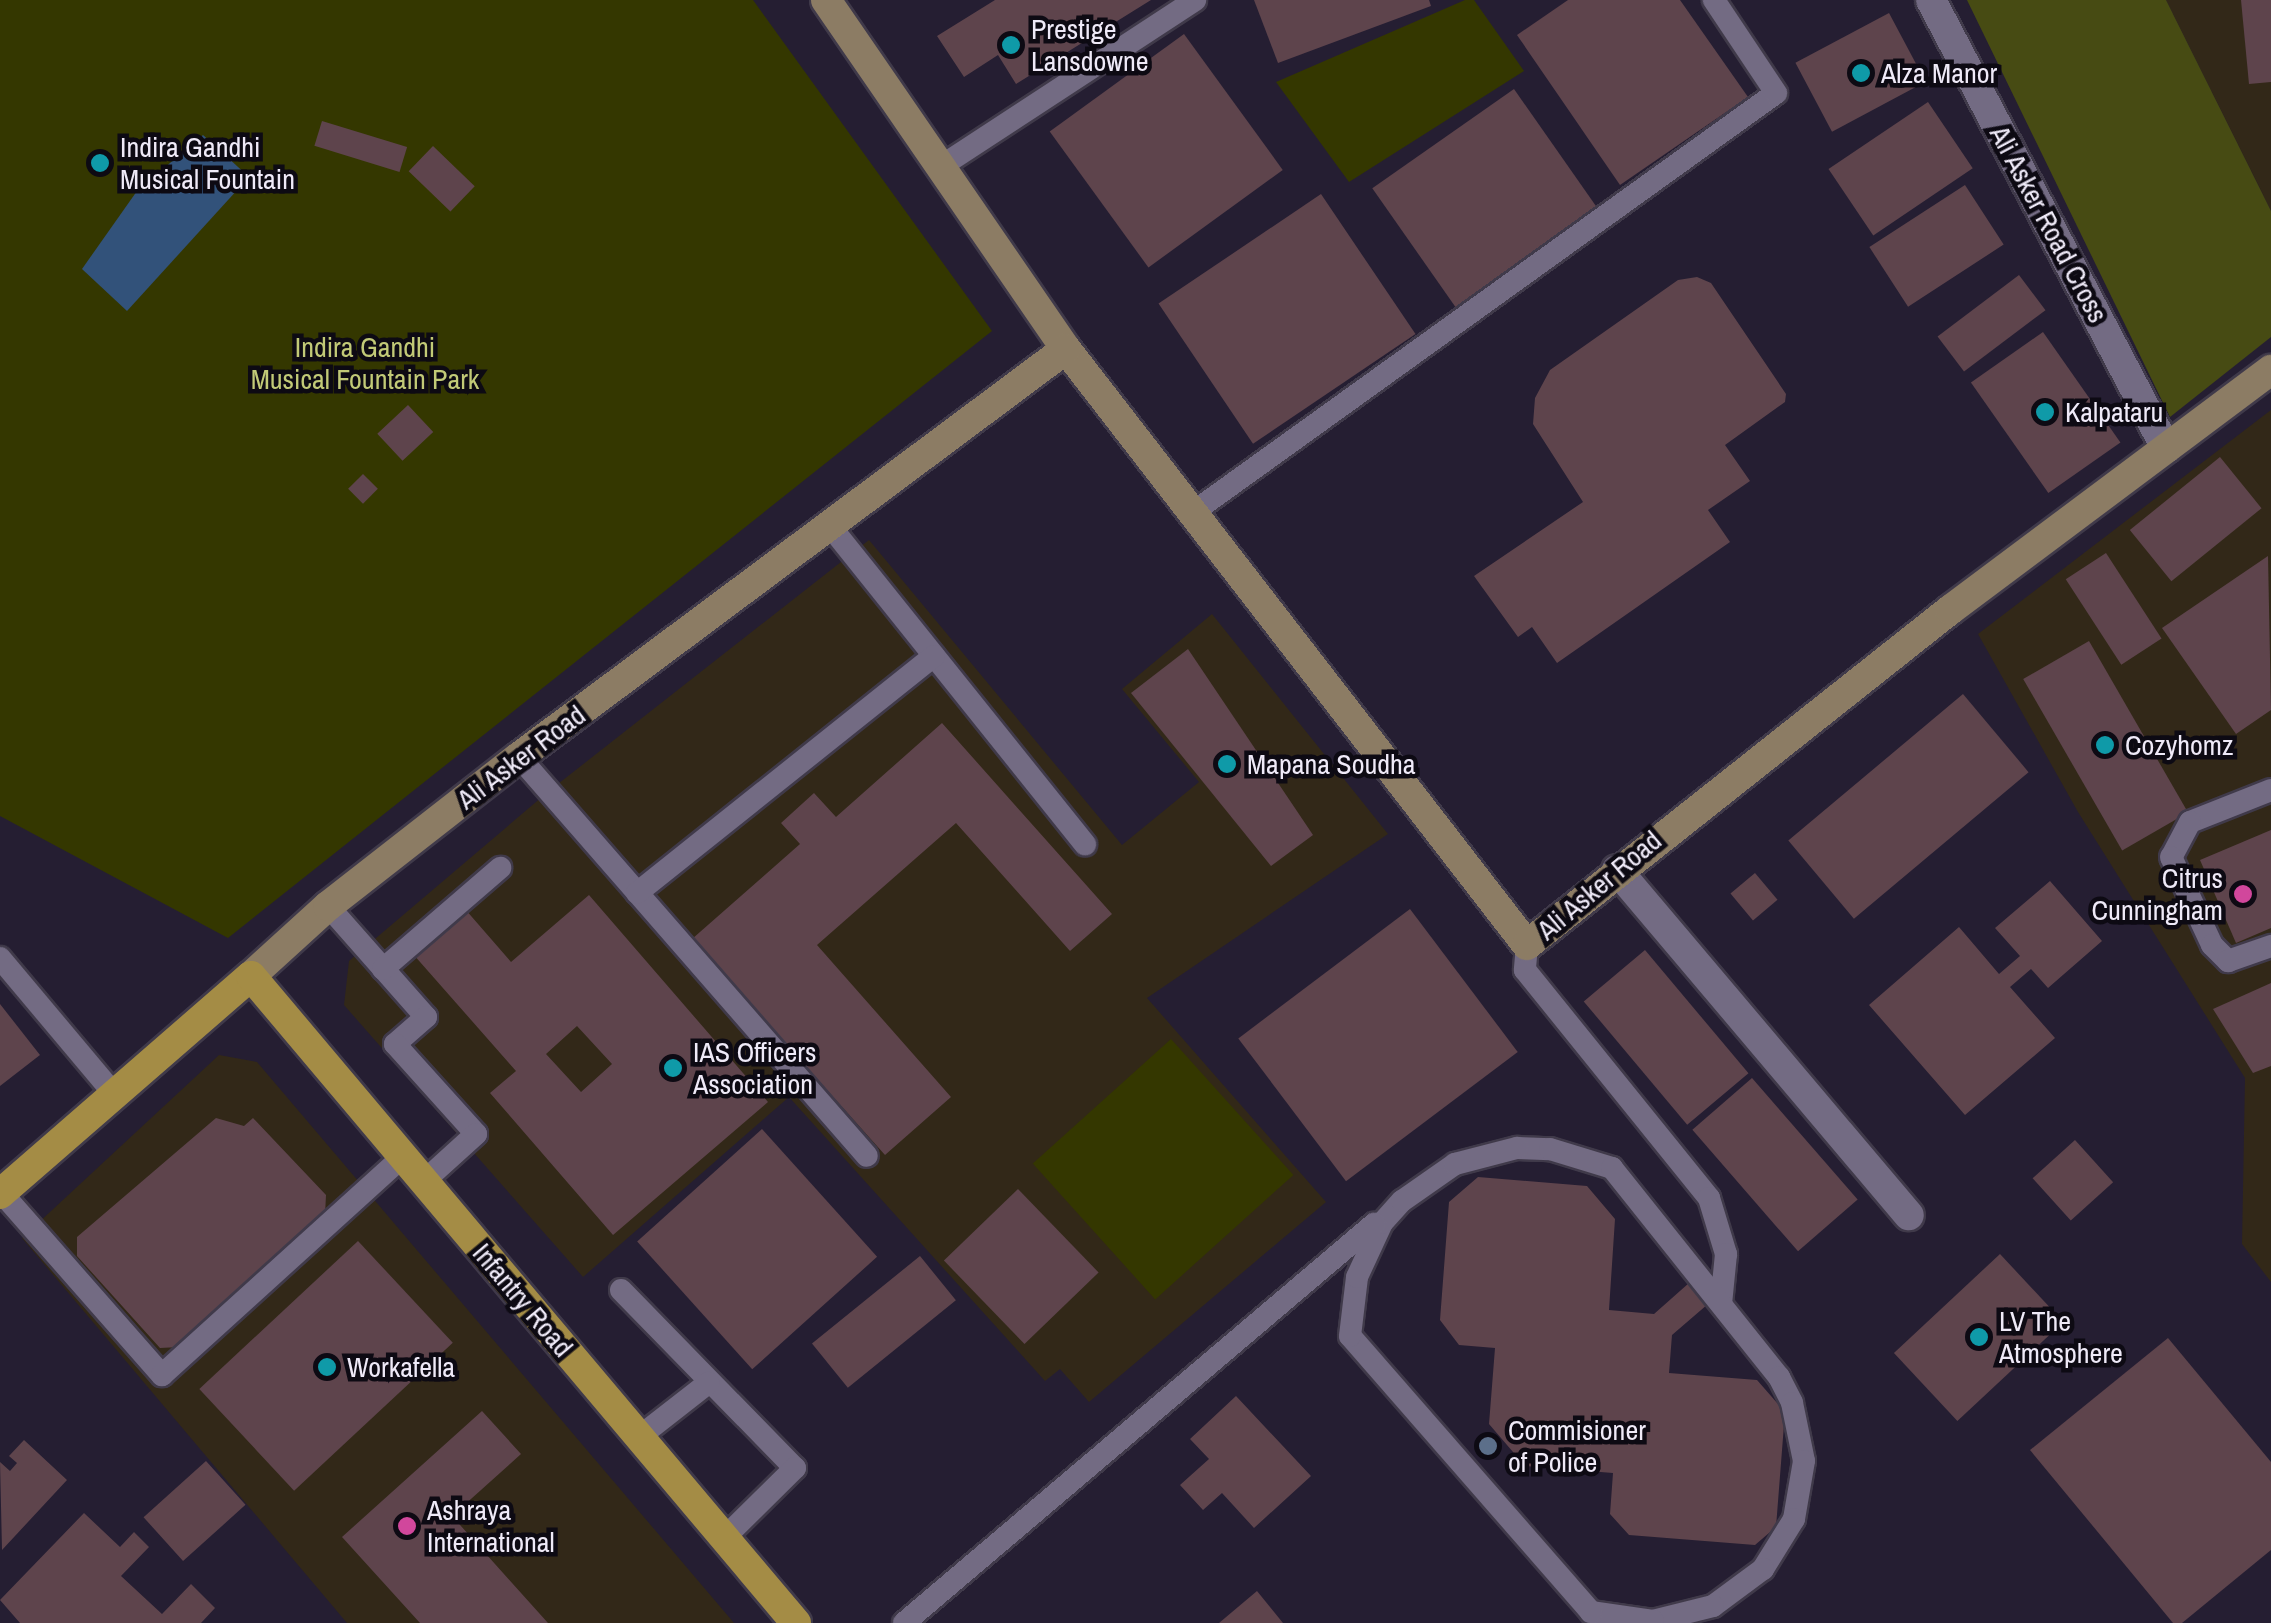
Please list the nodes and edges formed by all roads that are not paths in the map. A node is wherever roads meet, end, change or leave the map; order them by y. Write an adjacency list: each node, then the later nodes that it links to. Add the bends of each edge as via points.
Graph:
1 (826, 0): 5 (street, Ali Asker Road)
2 (1195, 0): 5 (lane)
3 (1714, 0): 9 (lane, via 1776,93)
4 (1931, 0): 8 (street, Ali Asker Road Cross)
5 (940, 167): 6 (street, Ali Asker Road)
6 (1066, 350): 9 (street, Ali Asker Road); 10 (street, Ali Asker Road)
7 (2271, 370): 8 (street, Ali Asker Road)
8 (2166, 448): 16 (street, Ali Asker Road)
9 (1192, 512): 19 (street, Ali Asker Road)
10 (830, 526): 11 (lane); 12 (street, Ali Asker Road)
11 (934, 656): 14 (lane); 17 (lane)
12 (520, 757): 17 (lane); 18 (street, Ali Asker Road)
13 (2271, 790): 20 (lane, via 2190,822 2171,857 2212,945 2228,960)
14 (1085, 844)
15 (500, 868): 22 (lane)
16 (1616, 870): 19 (street, Ali Asker Road); 30 (street)
17 (638, 893): 25 (lane)
18 (328, 906): 22 (lane); 23 (street, Ali Asker Road)
19 (1527, 945): 32 (lane, via 1526,970 1709,1198 1726,1254)
20 (2271, 946)
21 (0, 958): 24 (lane)
22 (383, 969): 27 (lane, via 426,1017 395,1044 476,1134)
23 (251, 976): 24 (main road, Ali Asker Road); 26 (main road, Infantry Road)
24 (114, 1094): 28 (main road, Ali Asker Road)
25 (868, 1156)
26 (402, 1157): 27 (main road, Infantry Road); 28 (lane, via 162,1375)
27 (423, 1182): 34 (main road, Infantry Road)
28 (1, 1193)
29 (1402, 1201): 32 (lane, via 1426,1180 1486,1153 1518,1148 1582,1156 1612,1168); 32 (lane, via 1367,1249 1350,1306 1350,1336 1591,1612 1653,1621 1714,1606 1763,1569 1794,1519 1804,1461 1792,1403); 37 (lane)
30 (1909, 1215)
31 (621, 1290): 33 (lane)
32 (1721, 1304)
33 (708, 1383): 34 (lane); 35 (lane, via 795,1468)
34 (639, 1436): 35 (main road, Infantry Road)
35 (724, 1538): 36 (main road, Infantry Road)
36 (796, 1623)
37 (904, 1623)

